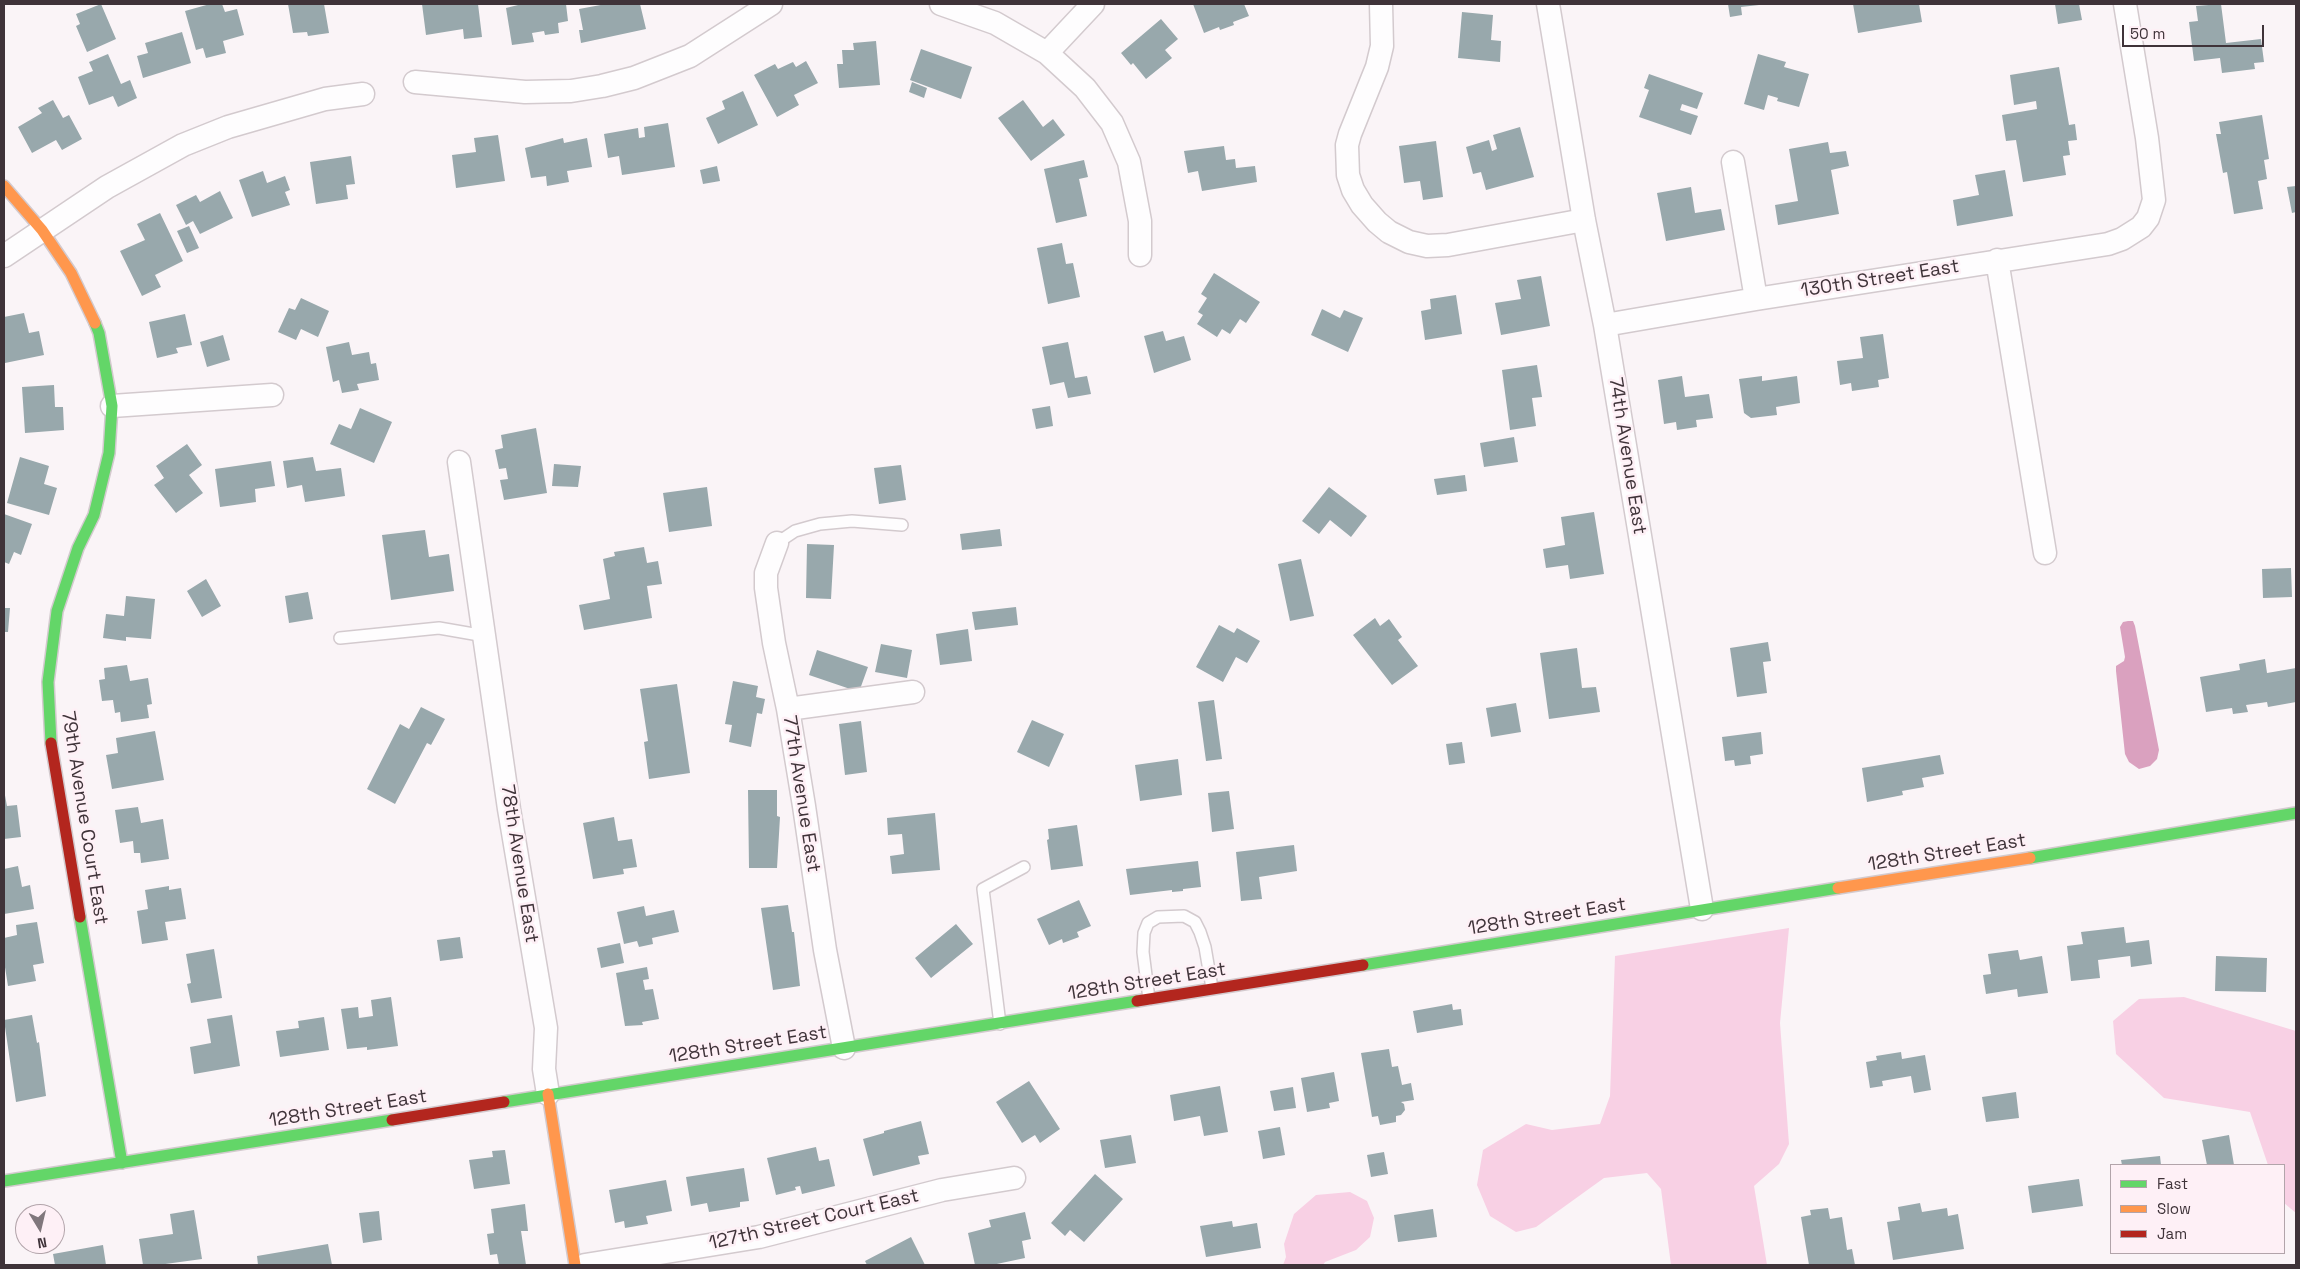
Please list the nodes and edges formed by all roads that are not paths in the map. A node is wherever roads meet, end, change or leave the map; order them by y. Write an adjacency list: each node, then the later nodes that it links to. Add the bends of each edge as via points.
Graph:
1 (771, 4): 8 (street, via 690,56 634,78 602,86 571,91 526,92)
2 (941, 4): 7 (street, via 995,23)
3 (1093, 4): 7 (street)
4 (1381, 4): 12 (street, via 1382,46 1377,67 1347,145 1348,175 1368,213 1389,232 1427,246)
5 (1548, 4): 12 (street, 74th Avenue East)
6 (2125, 4): 16 (street, 130th Street East, via 2154,189 2148,218 2141,227 2108,244)
7 (1046, 53): 14 (street, via 1085,88 1112,123 1129,162 1140,222)
8 (415, 82)
9 (363, 94): 13 (street, via 325,100 228,127 183,145 107,187)
10 (1732, 162): 17 (street)
11 (4, 186): 13 (street, 79th Avenue Court East)
12 (1584, 220): 18 (street, 74th Avenue East)
13 (42, 230): 15 (street); 20 (street, 79th Avenue Court East, via 71,273 99,333)
14 (1140, 255)
15 (4, 256)
16 (1997, 260): 17 (street, 130th Street East); 24 (street)
17 (1756, 299): 18 (street, 130th Street East)
18 (1605, 325): 31 (street, 74th Avenue East)
19 (272, 395): 20 (street)
20 (112, 406): 37 (street, 79th Avenue Court East, via 109,453 101,492 57,611 48,682 49,731)
21 (459, 462): 25 (street, 78th Avenue East)
22 (902, 525): 23 (lane, via 820,524 795,531)
23 (777, 543): 28 (street, 77th Avenue East, via 766,573 766,588)
24 (2045, 553)
25 (485, 636): 26 (lane, via 439,628); 36 (street, 78th Avenue East, via 509,809 546,1028 544,1069)
26 (340, 638)
27 (913, 692): 28 (street)
28 (788, 709): 35 (street, 77th Avenue East, via 825,950)
29 (2296, 813): 31 (street, 128th Street East)
30 (1024, 867): 34 (lane, via 983,889)
31 (1702, 909): 32 (street, 128th Street East)
32 (1212, 988): 33 (street, 128th Street East); 33 (lane, via 1205,947 1194,922 1184,916 1158,917 1148,922 1144,933)
33 (1149, 999): 34 (street, 128th Street East)
34 (1000, 1024): 35 (street, 128th Street East)
35 (844, 1048): 36 (street, 128th Street East)
36 (548, 1094): 37 (street, 128th Street East); 40 (street, 78th Avenue East)
37 (122, 1162): 39 (street, 128th Street East)
38 (1014, 1178): 41 (street, 127th Street Court East, via 942,1190 759,1237)
39 (4, 1181)
40 (575, 1265)
41 (585, 1265)

